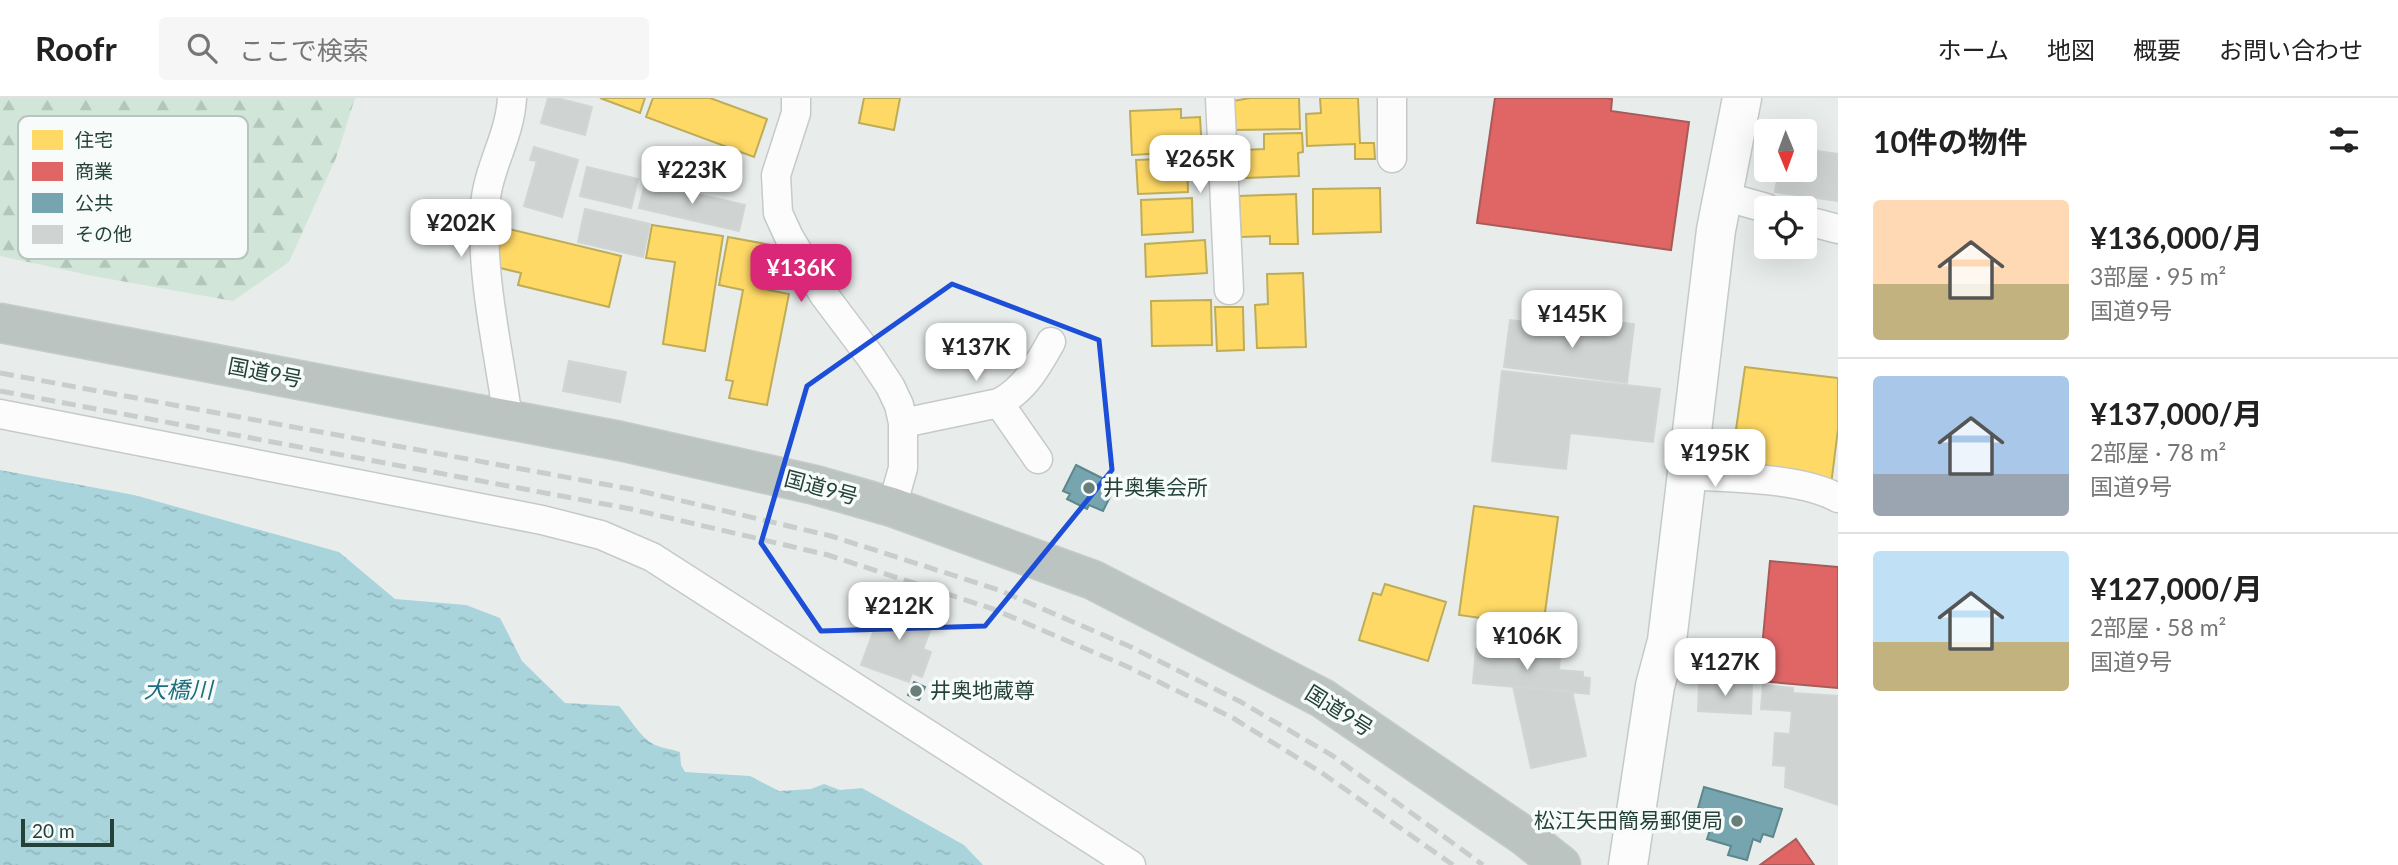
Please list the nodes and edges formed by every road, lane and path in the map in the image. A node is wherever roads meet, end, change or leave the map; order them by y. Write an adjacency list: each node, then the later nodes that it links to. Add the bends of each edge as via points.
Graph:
1 (512, 98): 16 (street, via 508,130 485,205 485,257)
2 (796, 98): 17 (street, via 796,113 776,175 778,213 824,295 890,386)
3 (1220, 98): 11 (street)
4 (1392, 98): 6 (street)
5 (1742, 98): 7 (street)
6 (1392, 158)
7 (1723, 196): 8 (street); 19 (street)
8 (1754, 205)
9 (1817, 223): 10 (street)
10 (1838, 229)
11 (1229, 290)
12 (0, 323): 16 (highway, 国道9号)
13 (1051, 342): 14 (street, via 1013,396)
14 (999, 403): 17 (street); 18 (street)
15 (0, 414): 22 (street, via 601,535 652,557)
16 (508, 419): 21 (highway, 国道9号, via 803,482)
17 (903, 423): 21 (street, via 904,468)
18 (1038, 459)
19 (1687, 475): 20 (street, via 1788,484); 24 (street, via 1667,641)
20 (1838, 498)
21 (891, 507): 23 (highway, 国道9号, via 1093,580 1322,698)
22 (1131, 865)
23 (1561, 865)
24 (1628, 865)

